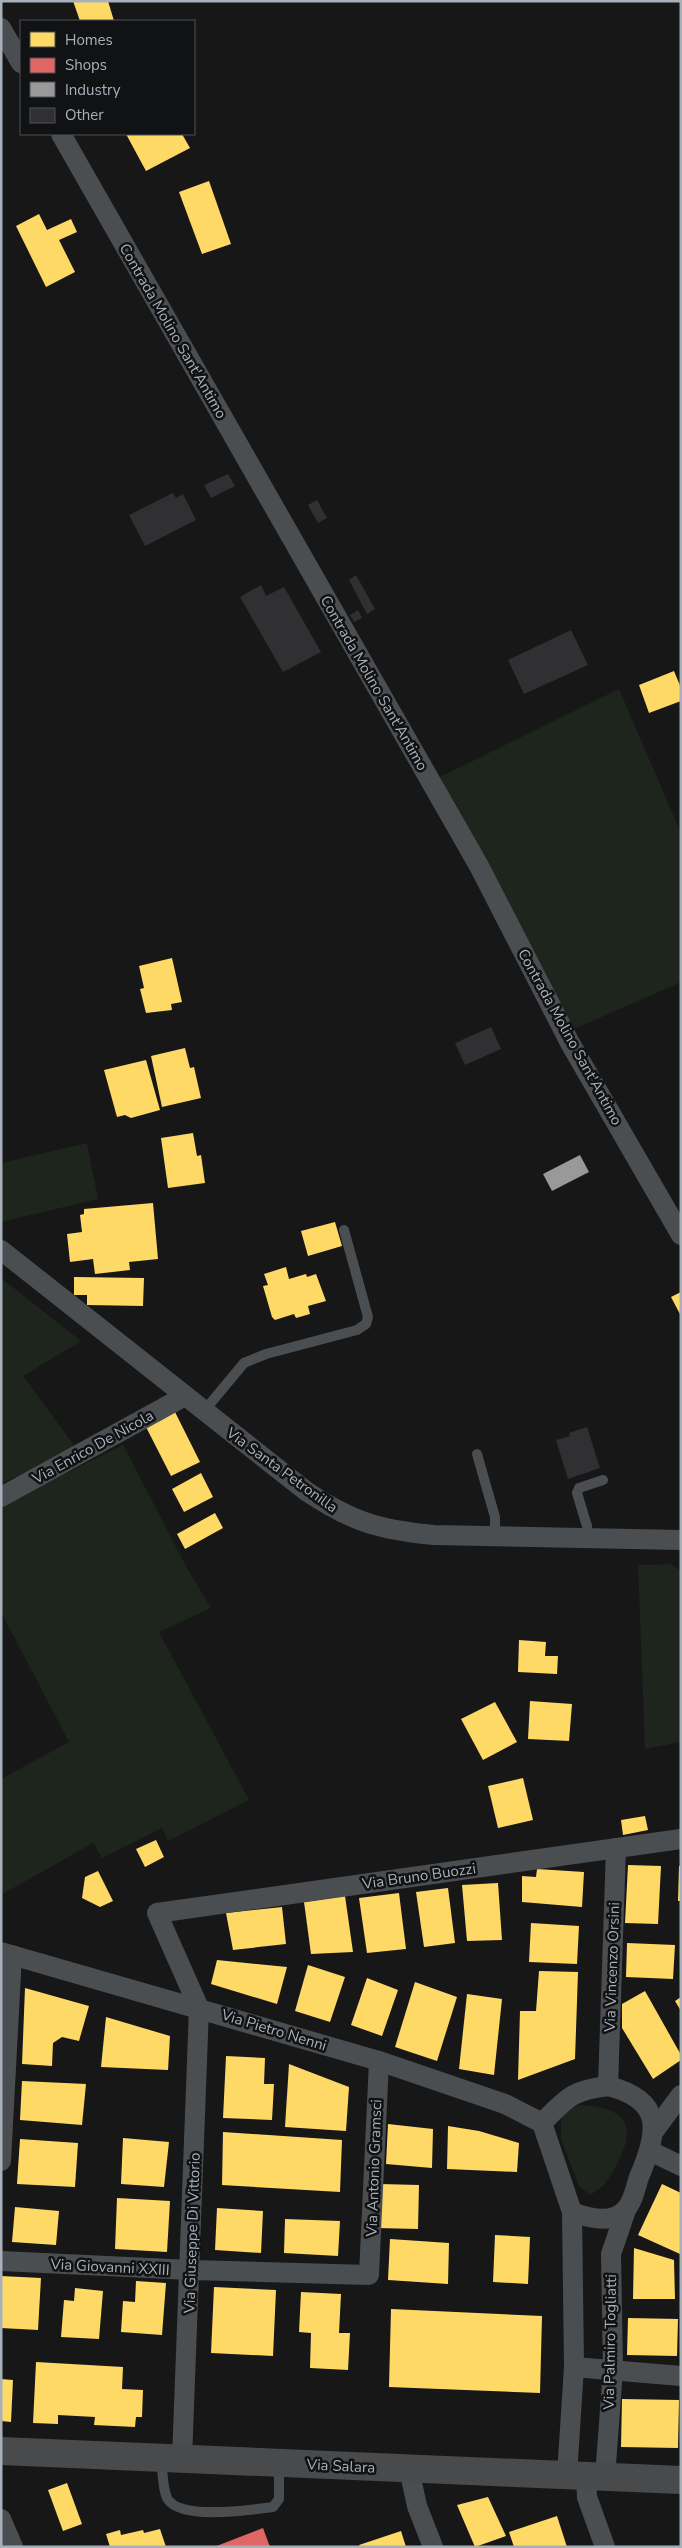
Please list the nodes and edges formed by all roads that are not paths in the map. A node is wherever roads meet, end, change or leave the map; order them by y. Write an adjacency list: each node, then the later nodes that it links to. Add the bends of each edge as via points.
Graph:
1 (1, 28): 2 (street)
2 (20, 61)
3 (62, 135): 5 (street, Contrada Molino Sant'Antimo, via 480,866 570,1043)
4 (344, 1230): 8 (lane, via 368,1317 366,1324 357,1330 244,1363)
5 (681, 1234)
6 (1, 1250): 7 (street, Via Santa Petronilla)
7 (185, 1396): 8 (street, Via Santa Petronilla); 11 (street, Via Enrico De Nicola)
8 (204, 1412): 12 (street, Via Santa Petronilla, via 306,1491 359,1522 395,1531)
9 (477, 1454): 12 (lane, via 495,1516)
10 (603, 1480): 13 (lane, via 579,1488 577,1493)
11 (1, 1497)
12 (495, 1537): 13 (street, Via Santa Petronilla)
13 (588, 1539): 14 (street, Via Santa Petronilla)
14 (681, 1540)
15 (681, 1839): 16 (street, Via Bruno Buozzi)
16 (616, 1848): 18 (street, Via Bruno Buozzi, via 157,1914); 20 (street, Via Vincenzo Orsini)
17 (7, 1954): 18 (street, Via Pietro Nenni); 25 (street)
18 (199, 2008): 19 (street, Via Pietro Nenni); 30 (street, Via Giuseppe Di Vittorio)
19 (379, 2062): 22 (street, Via Pietro Nenni, via 504,2104); 31 (street, Via Antonio Gramsci)
20 (608, 2086): 22 (street, via 587,2088 570,2096); 23 (street, via 625,2090 641,2099 650,2111)
21 (681, 2095): 23 (street)
22 (542, 2123): 28 (street)
23 (654, 2131): 24 (street)
24 (650, 2151): 26 (street); 27 (street)
25 (1, 2161)
26 (681, 2166)
27 (626, 2210): 28 (street, via 611,2218 592,2219); 33 (street, Via Palmiro Togliatti, via 611,2254)
28 (572, 2212): 32 (street)
29 (1, 2261): 30 (street, Via Giovanni XXIII)
30 (190, 2270): 31 (street, Via Giovanni XXIII); 36 (street, Via Giuseppe Di Vittorio)
31 (369, 2274)
32 (574, 2367): 33 (street); 39 (street)
33 (613, 2370): 34 (street); 39 (street, Via Palmiro Togliatti)
34 (681, 2376)
35 (1, 2451): 36 (main road, Via Salara)
36 (172, 2458): 37 (main road, Via Salara); 37 (lane, via 164,2489 168,2500 187,2511 272,2507 279,2499)
37 (279, 2463): 38 (main road, Via Salara)
38 (409, 2469): 39 (main road, Via Salara); 43 (street, via 417,2506)
39 (586, 2476): 40 (main road, Via Salara); 44 (street, via 587,2497)
40 (681, 2480)
41 (1, 2519): 42 (street)
42 (12, 2547)
43 (433, 2547)
44 (605, 2547)

